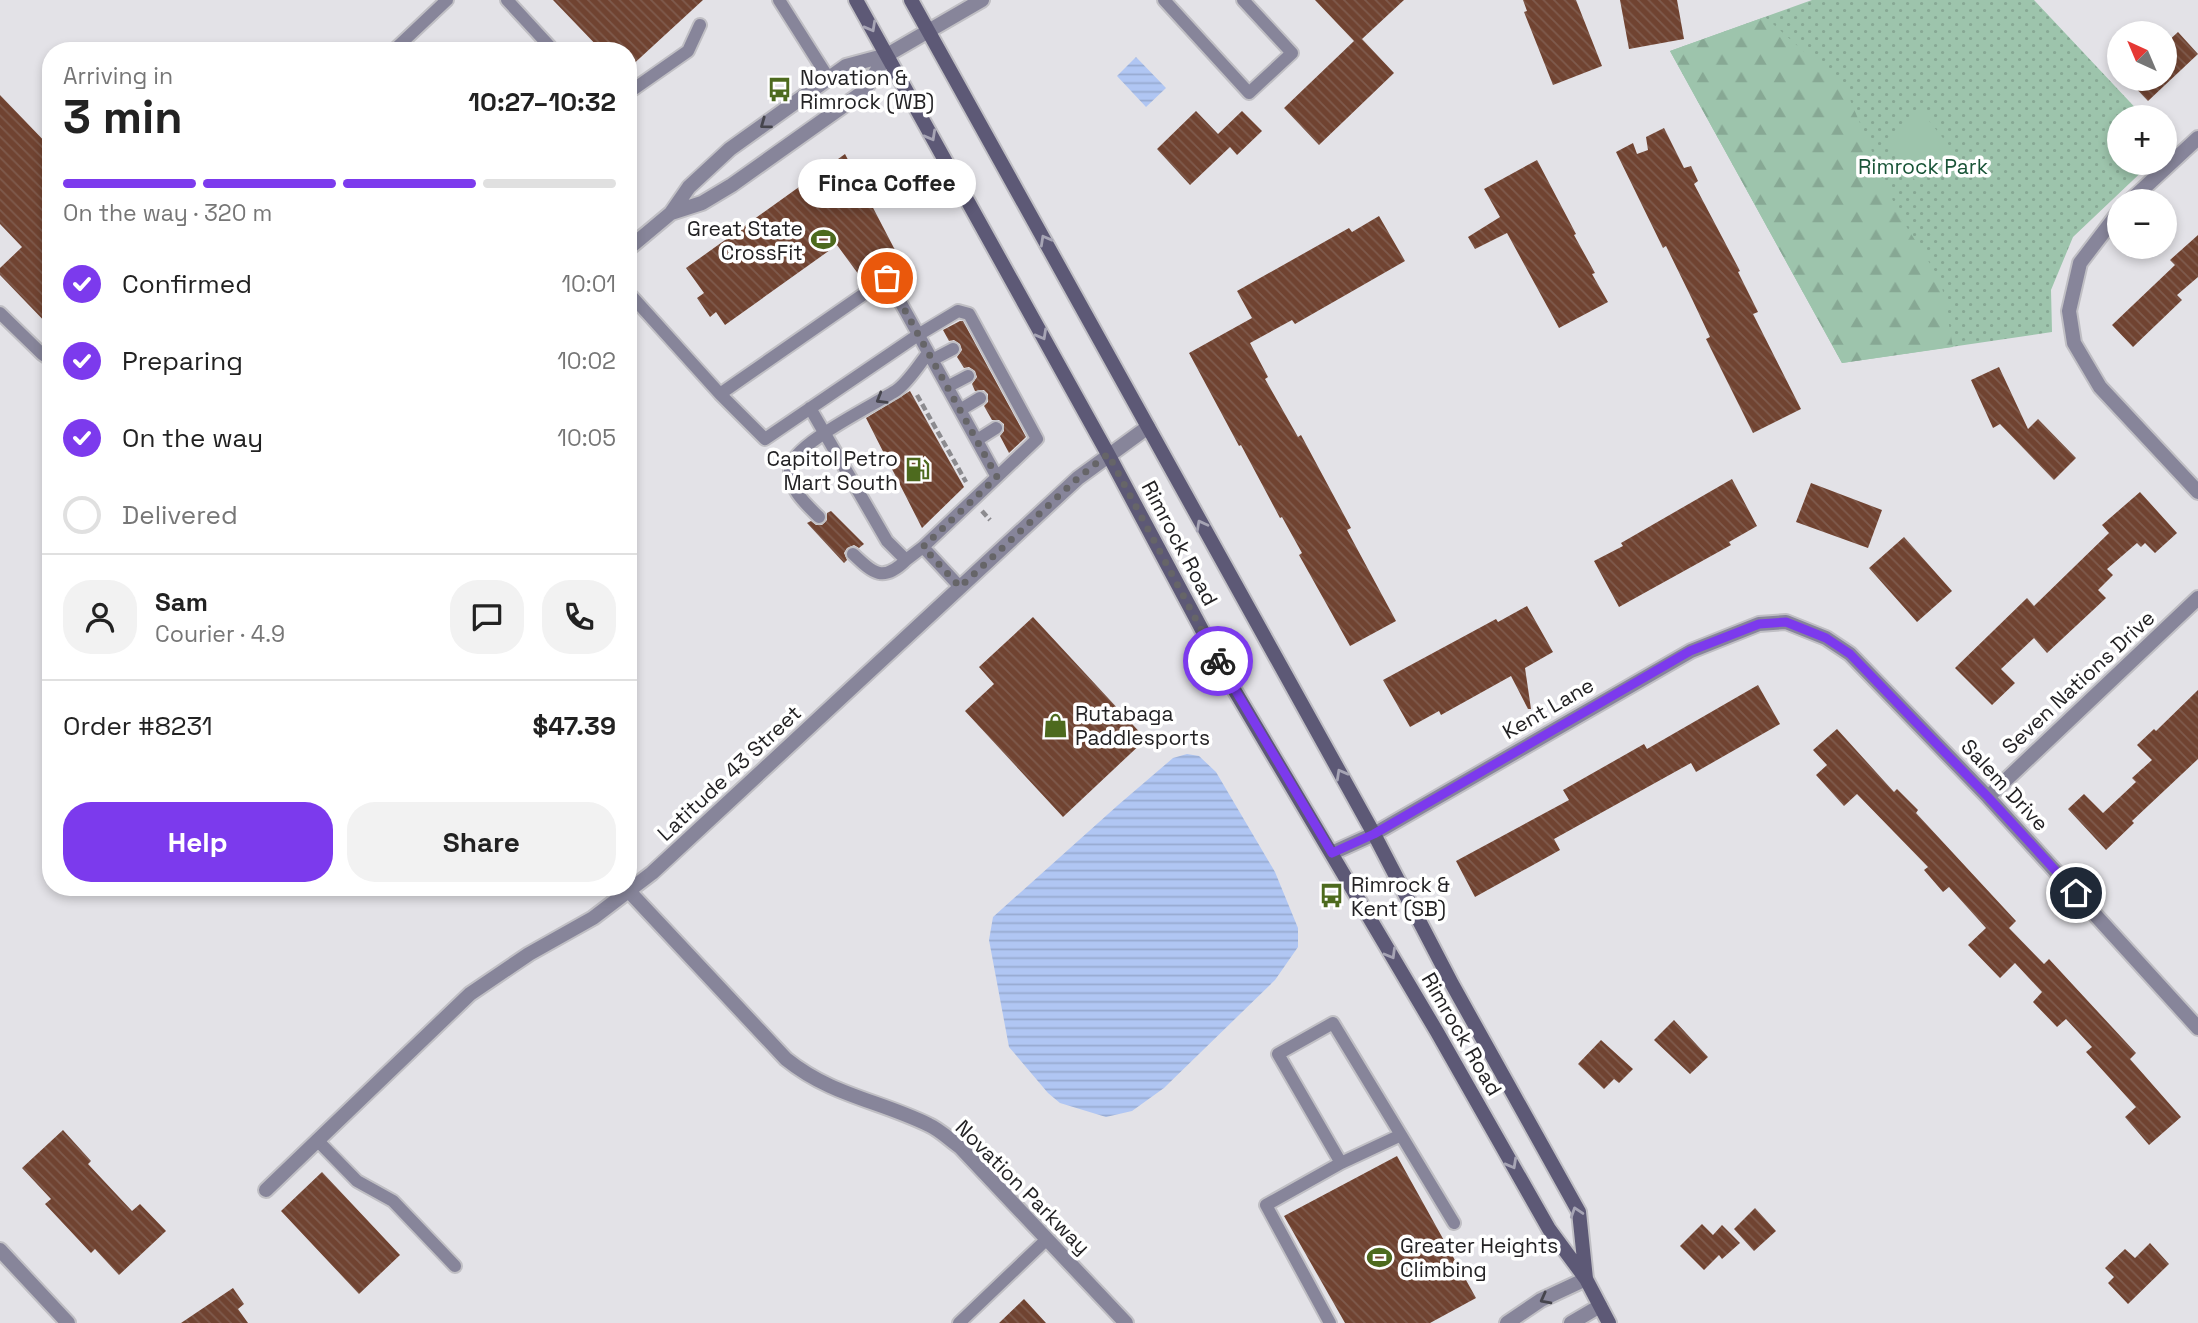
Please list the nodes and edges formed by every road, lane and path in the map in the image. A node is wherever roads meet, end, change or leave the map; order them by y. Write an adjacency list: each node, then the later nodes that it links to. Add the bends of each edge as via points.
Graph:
1 (447, 0): 11 (lane)
2 (507, 0): 12 (lane)
3 (779, 0): 14 (lane)
4 (856, 0): 13 (main road, Rimrock Road, one-way to 13)
5 (911, 0): 10 (main road, Rimrock Road)
6 (982, 0): 10 (street)
7 (1164, 0): 8 (lane, via 1249,93 1292,53)
8 (1243, 0)
9 (700, 25): 15 (lane, via 688,51)
10 (927, 31): 13 (street); 34 (main road, Rimrock Road, one-way to 10)
11 (403, 42)
12 (546, 42)
13 (887, 55): 14 (street, via 845,66); 18 (street, via 863,92 732,185 702,203); 38 (main road, Rimrock Road, one-way to 38)
14 (829, 79): 18 (street, one-way to 18, via 730,149 689,187)
15 (637, 87)
16 (2198, 138): 17 (street)
17 (2143, 189)
18 (671, 213): 20 (street)
19 (2107, 228): 40 (street, via 2080,263 2070,311 2074,343 2100,387)
20 (637, 241)
21 (637, 302): 30 (lane)
22 (0, 313): 25 (lane)
23 (918, 335): 26 (lane); 30 (lane, via 887,278); 32 (lane); 39 (lane, via 958,311 968,314 1037,439)
24 (953, 349): 26 (lane)
25 (42, 354)
26 (930, 356): 28 (lane); 36 (lane, one-way to 36, via 900,388)
27 (968, 376): 28 (lane)
28 (947, 387): 33 (lane)
29 (913, 388): 41 (path)
30 (720, 394): 32 (lane, via 765,439)
31 (979, 398): 33 (lane)
32 (810, 408): 36 (lane)
33 (960, 410): 37 (lane)
34 (1148, 427): 38 (street, Latitude 43 Street); 51 (main road, Rimrock Road, one-way to 34)
35 (996, 428): 37 (lane)
36 (824, 433): 42 (lane, via 790,466 796,494); 46 (lane, via 887,541)
37 (976, 440): 39 (lane)
38 (1108, 454): 47 (street, Latitude 43 Street); 52 (main road, Rimrock Road, via 1232,687)
39 (997, 477): 41 (lane)
40 (2198, 492)
41 (975, 498): 43 (path); 44 (lane)
42 (819, 517)
43 (990, 520)
44 (923, 547): 46 (lane); 47 (lane)
45 (853, 554): 46 (lane, via 874,572 884,574 897,570)
46 (906, 560)
47 (960, 587): 53 (street, Latitude 43 Street, via 670,857)
48 (2198, 598): 50 (street, Seven Nations Drive)
49 (1793, 624): 50 (street, Salem Drive, via 1850,654); 51 (street, Kent Lane, via 1759,624 1690,651)
50 (1988, 797): 56 (street, Salem Drive)
51 (1374, 834): 52 (street, Kent Lane); 65 (main road, Rimrock Road, one-way to 51, via 1579,1212)
52 (1332, 853): 65 (main road, Rimrock Road, one-way to 65, via 1549,1229)
53 (637, 882)
54 (620, 896): 58 (street, Latitude 43 Street, via 593,918 470,995)
55 (633, 896): 62 (street, Novation Parkway, via 786,1059 825,1086 931,1126 960,1147)
56 (2198, 1028)
57 (1401, 1135): 59 (lane); 59 (lane, via 1334,1023 1278,1054); 61 (lane)
58 (317, 1140): 60 (street, Latitude 43 Street); 64 (lane, via 357,1181 393,1201)
59 (1341, 1163): 70 (lane, via 1266,1205)
60 (266, 1190)
61 (1454, 1223)
62 (1047, 1240): 68 (lane); 69 (street, Novation Parkway)
63 (0, 1250): 67 (street)
64 (455, 1266)
65 (1586, 1279): 66 (main road, Rimrock Road); 71 (street, one-way to 71, via 1541,1300)
66 (1600, 1306): 72 (street); 73 (main road, Rimrock Road)
67 (68, 1323)
68 (959, 1323)
69 (1126, 1323)
70 (1330, 1323)
71 (1507, 1323)
72 (1571, 1323)
73 (1609, 1323)

